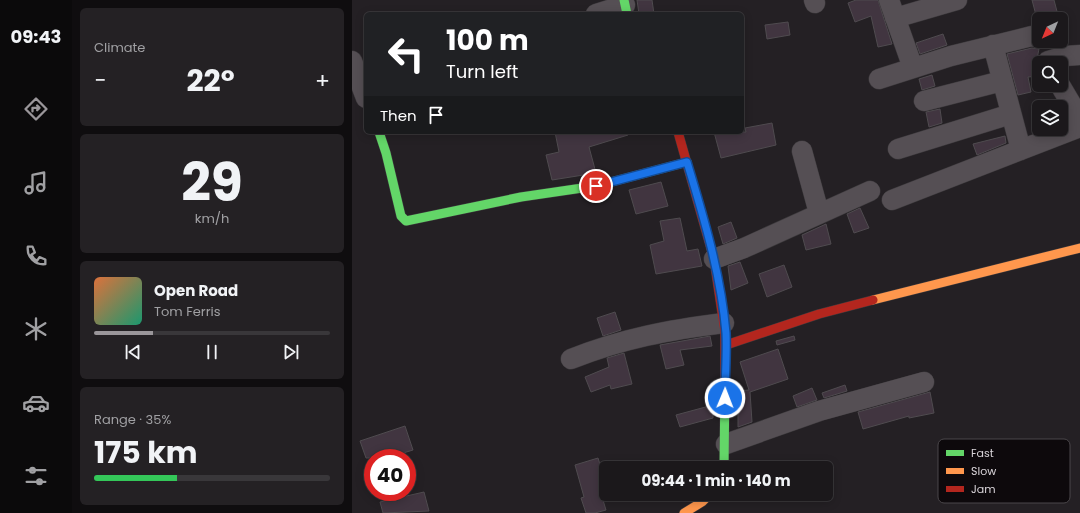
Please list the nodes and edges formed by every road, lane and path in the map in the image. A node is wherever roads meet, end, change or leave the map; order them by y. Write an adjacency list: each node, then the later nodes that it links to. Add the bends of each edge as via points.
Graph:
1 (957, 0): 3 (street)
2 (626, 6): 4 (street)
3 (892, 9): 10 (street)
4 (604, 12)
5 (1032, 36): 6 (street)
6 (993, 45): 10 (street); 12 (street)
7 (1080, 55): 8 (street)
8 (1065, 56)
9 (352, 61): 13 (street)
10 (913, 68): 11 (street)
11 (879, 79)
12 (1002, 81): 15 (street); 16 (street)
13 (364, 91)
14 (1064, 92): 17 (street)
15 (924, 101)
16 (1011, 114): 21 (street); 22 (street)
17 (1080, 123)
18 (1080, 127): 22 (street)
19 (380, 134): 24 (street, via 401,216 406,221 530,196 596,186)
20 (679, 134): 24 (street)
21 (898, 149)
22 (1021, 150): 26 (street)
23 (802, 151): 27 (street)
24 (687, 162): 29 (street)
25 (870, 191): 27 (street)
26 (892, 200)
27 (819, 213): 29 (street)
28 (1080, 248): 31 (street, via 818,314)
29 (714, 259): 30 (street)
30 (724, 322): 31 (street); 32 (street, via 651,334 602,347)
31 (726, 345): 34 (street)
32 (571, 359)
33 (924, 382): 34 (street, via 819,411)
34 (726, 444): 35 (street)
35 (725, 461)
36 (703, 501): 37 (street)
37 (684, 513)

